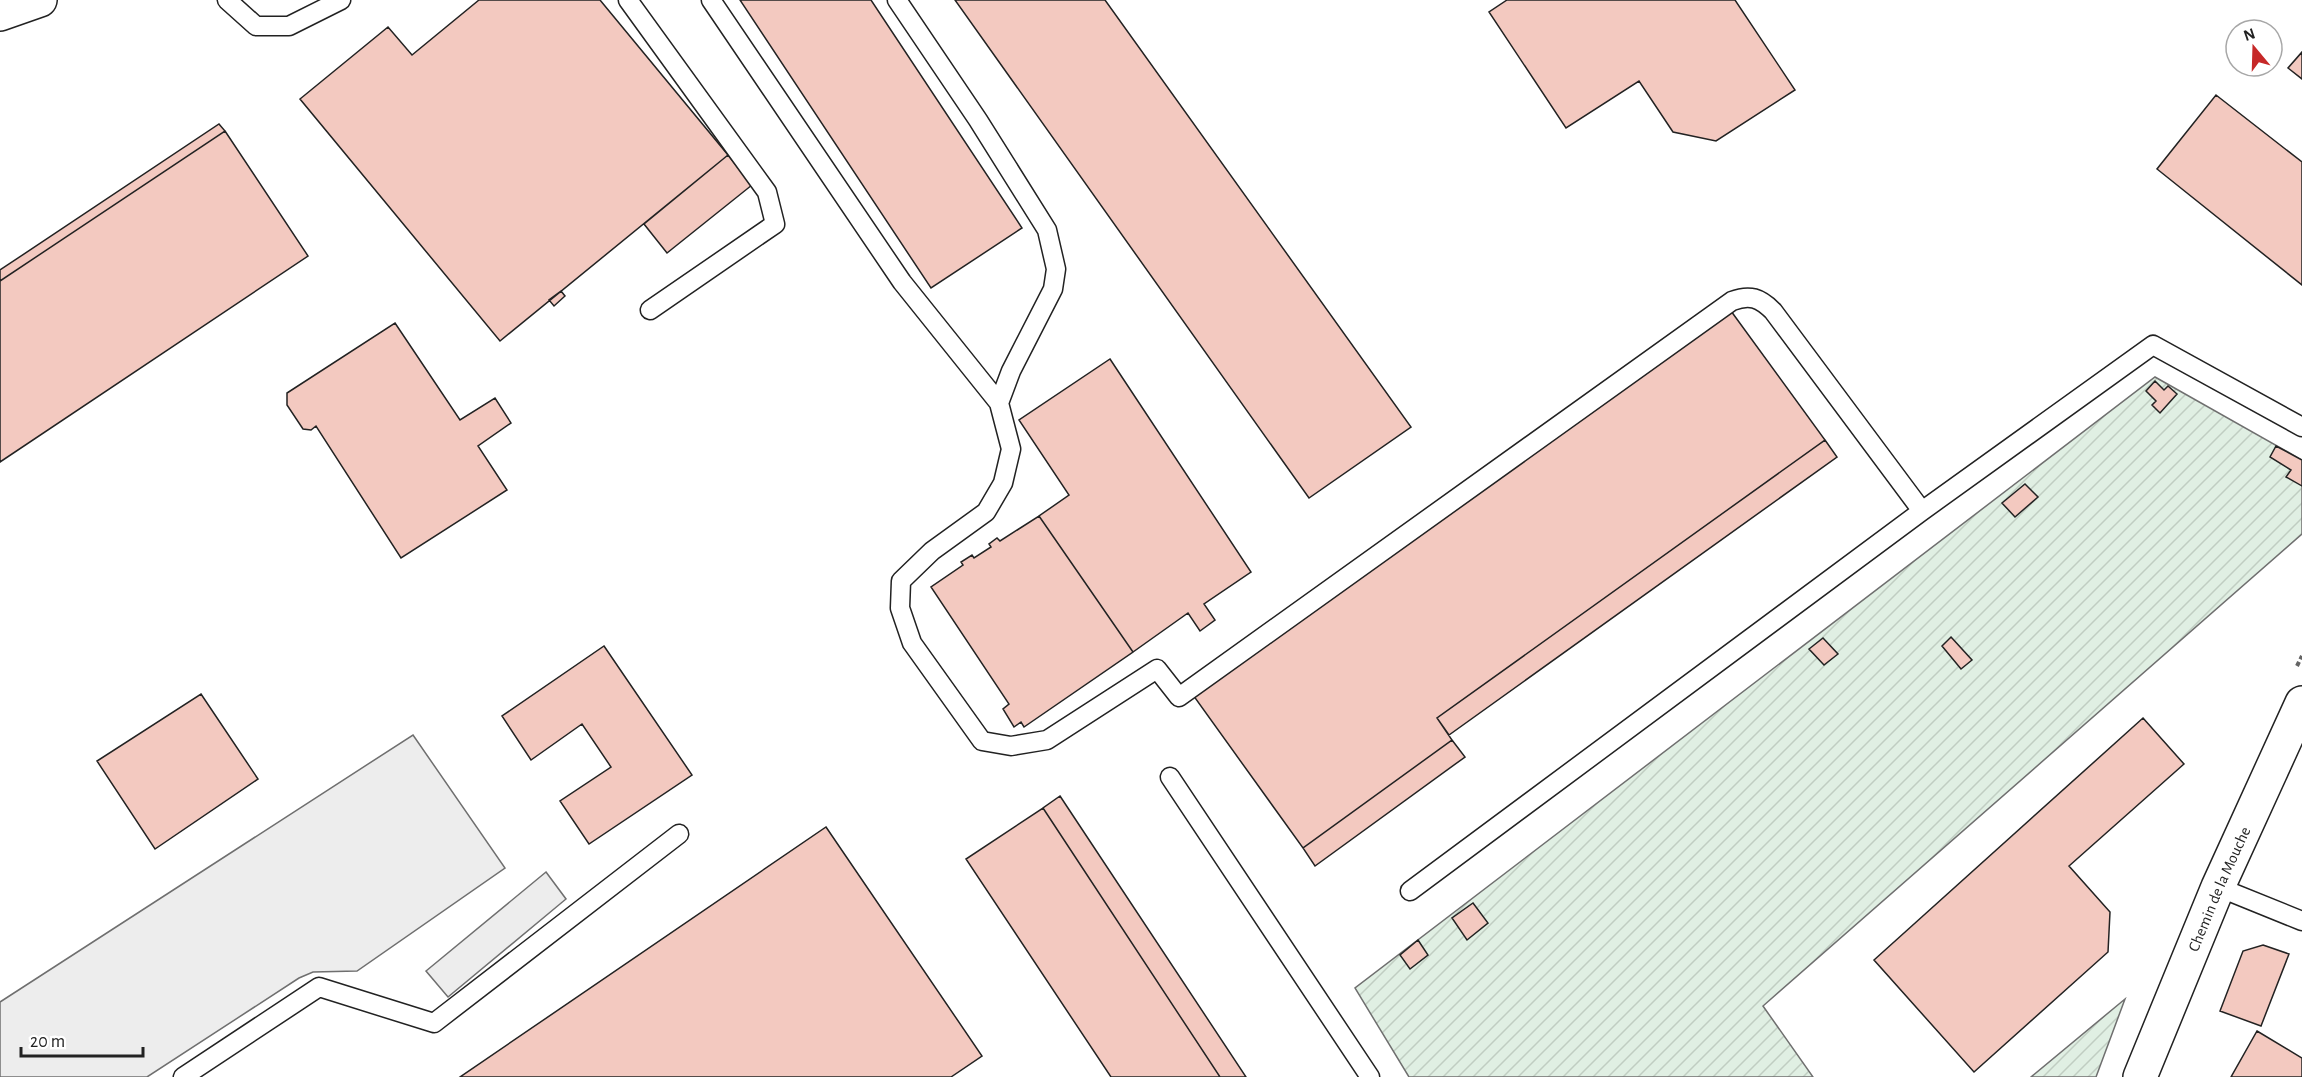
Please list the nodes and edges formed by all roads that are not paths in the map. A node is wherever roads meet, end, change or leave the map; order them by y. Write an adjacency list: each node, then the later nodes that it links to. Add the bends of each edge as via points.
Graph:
1 (8, 0): 8 (street)
2 (40, 0): 9 (street)
3 (227, 0): 4 (lane, via 256,26 289,26)
4 (341, 0)
5 (628, 0): 10 (lane, via 767,192 775,224)
6 (711, 0): 11 (lane, via 902,282)
7 (897, 0): 11 (lane, via 1047,230 1056,269 1053,290)
8 (0, 7)
9 (0, 14)
10 (650, 310)
11 (999, 403): 13 (lane, via 1011,449 1004,483 986,512 932,551 901,581 900,608 912,643 982,741 1011,747 1047,740 1157,669 1179,697 1722,308 1743,297 1763,301 1773,311)
12 (2302, 427): 13 (lane, via 2153,345)
13 (1922, 511): 18 (lane)
14 (2302, 703): 17 (street, Chemin de la Mouche)
15 (1170, 777): 21 (lane)
16 (679, 834): 20 (lane, via 434,1023 319,987)
17 (2218, 887): 19 (lane); 22 (street, Chemin de la Mouche)
18 (1410, 891)
19 (2302, 921)
20 (183, 1077)
21 (1370, 1077)
22 (2140, 1077)

